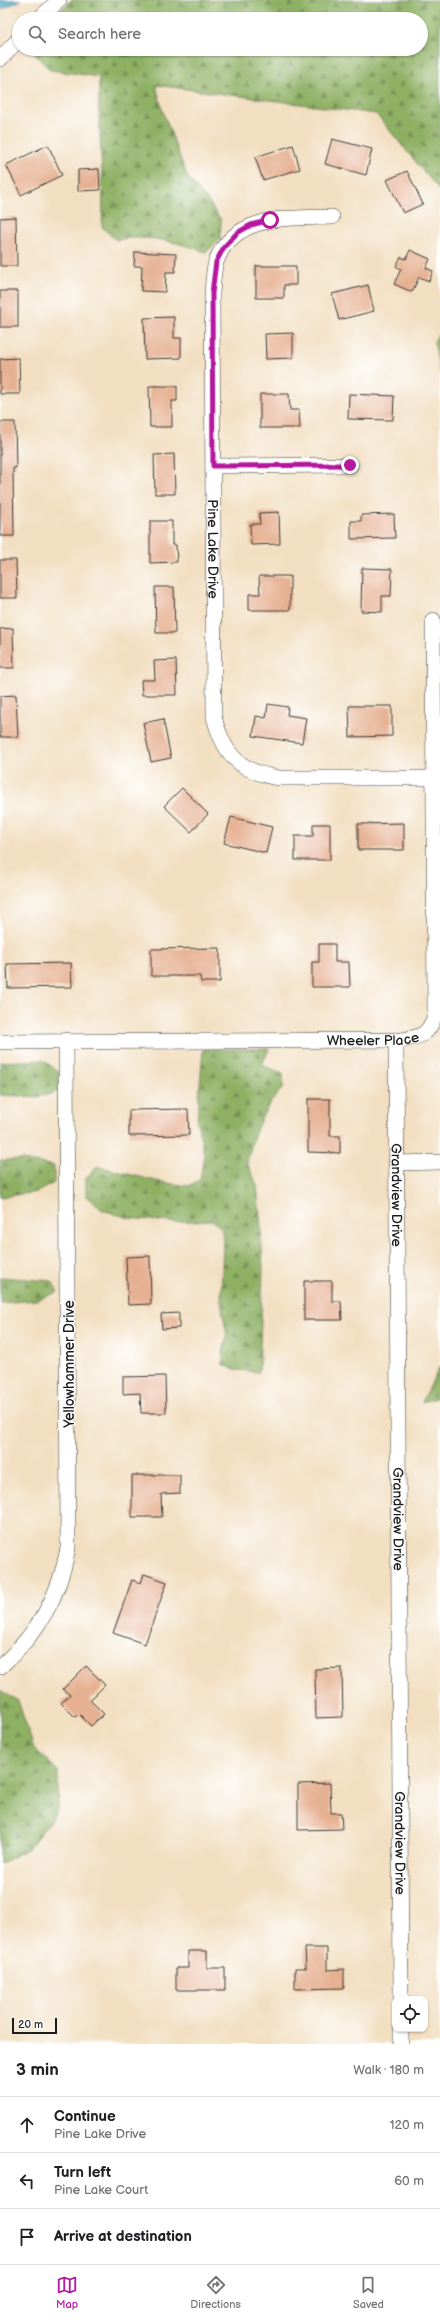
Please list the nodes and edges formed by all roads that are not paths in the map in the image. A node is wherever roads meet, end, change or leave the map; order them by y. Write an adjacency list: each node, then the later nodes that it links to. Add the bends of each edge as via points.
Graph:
1 (59, 0): 2 (street)
2 (46, 12)
3 (12, 46): 4 (street)
4 (0, 59)
5 (332, 217): 7 (street, Pine Lake Drive, via 270,220 251,225 237,233 224,247 216,262 212,293)
6 (350, 465): 7 (street)
7 (213, 466): 9 (street, Pine Lake Drive, via 214,717 219,736 228,751 248,769 261,775 279,778)
8 (433, 620): 9 (street, Wheeler Place)
9 (435, 778): 11 (street, Wheeler Place, via 435,1016 429,1030 420,1037)
10 (66, 1040): 11 (street, Wheeler Place); 12 (street, Wheeler Place); 15 (street, Yellowhammer Drive, via 68,1548 63,1573 51,1605 19,1650)
11 (396, 1040): 14 (street, Grandview Drive)
12 (0, 1042)
13 (440, 1162): 14 (street)
14 (396, 1163): 16 (street, Grandview Drive)
15 (0, 1667)
16 (401, 1996)
17 (401, 2032): 18 (street)
18 (401, 2044)

